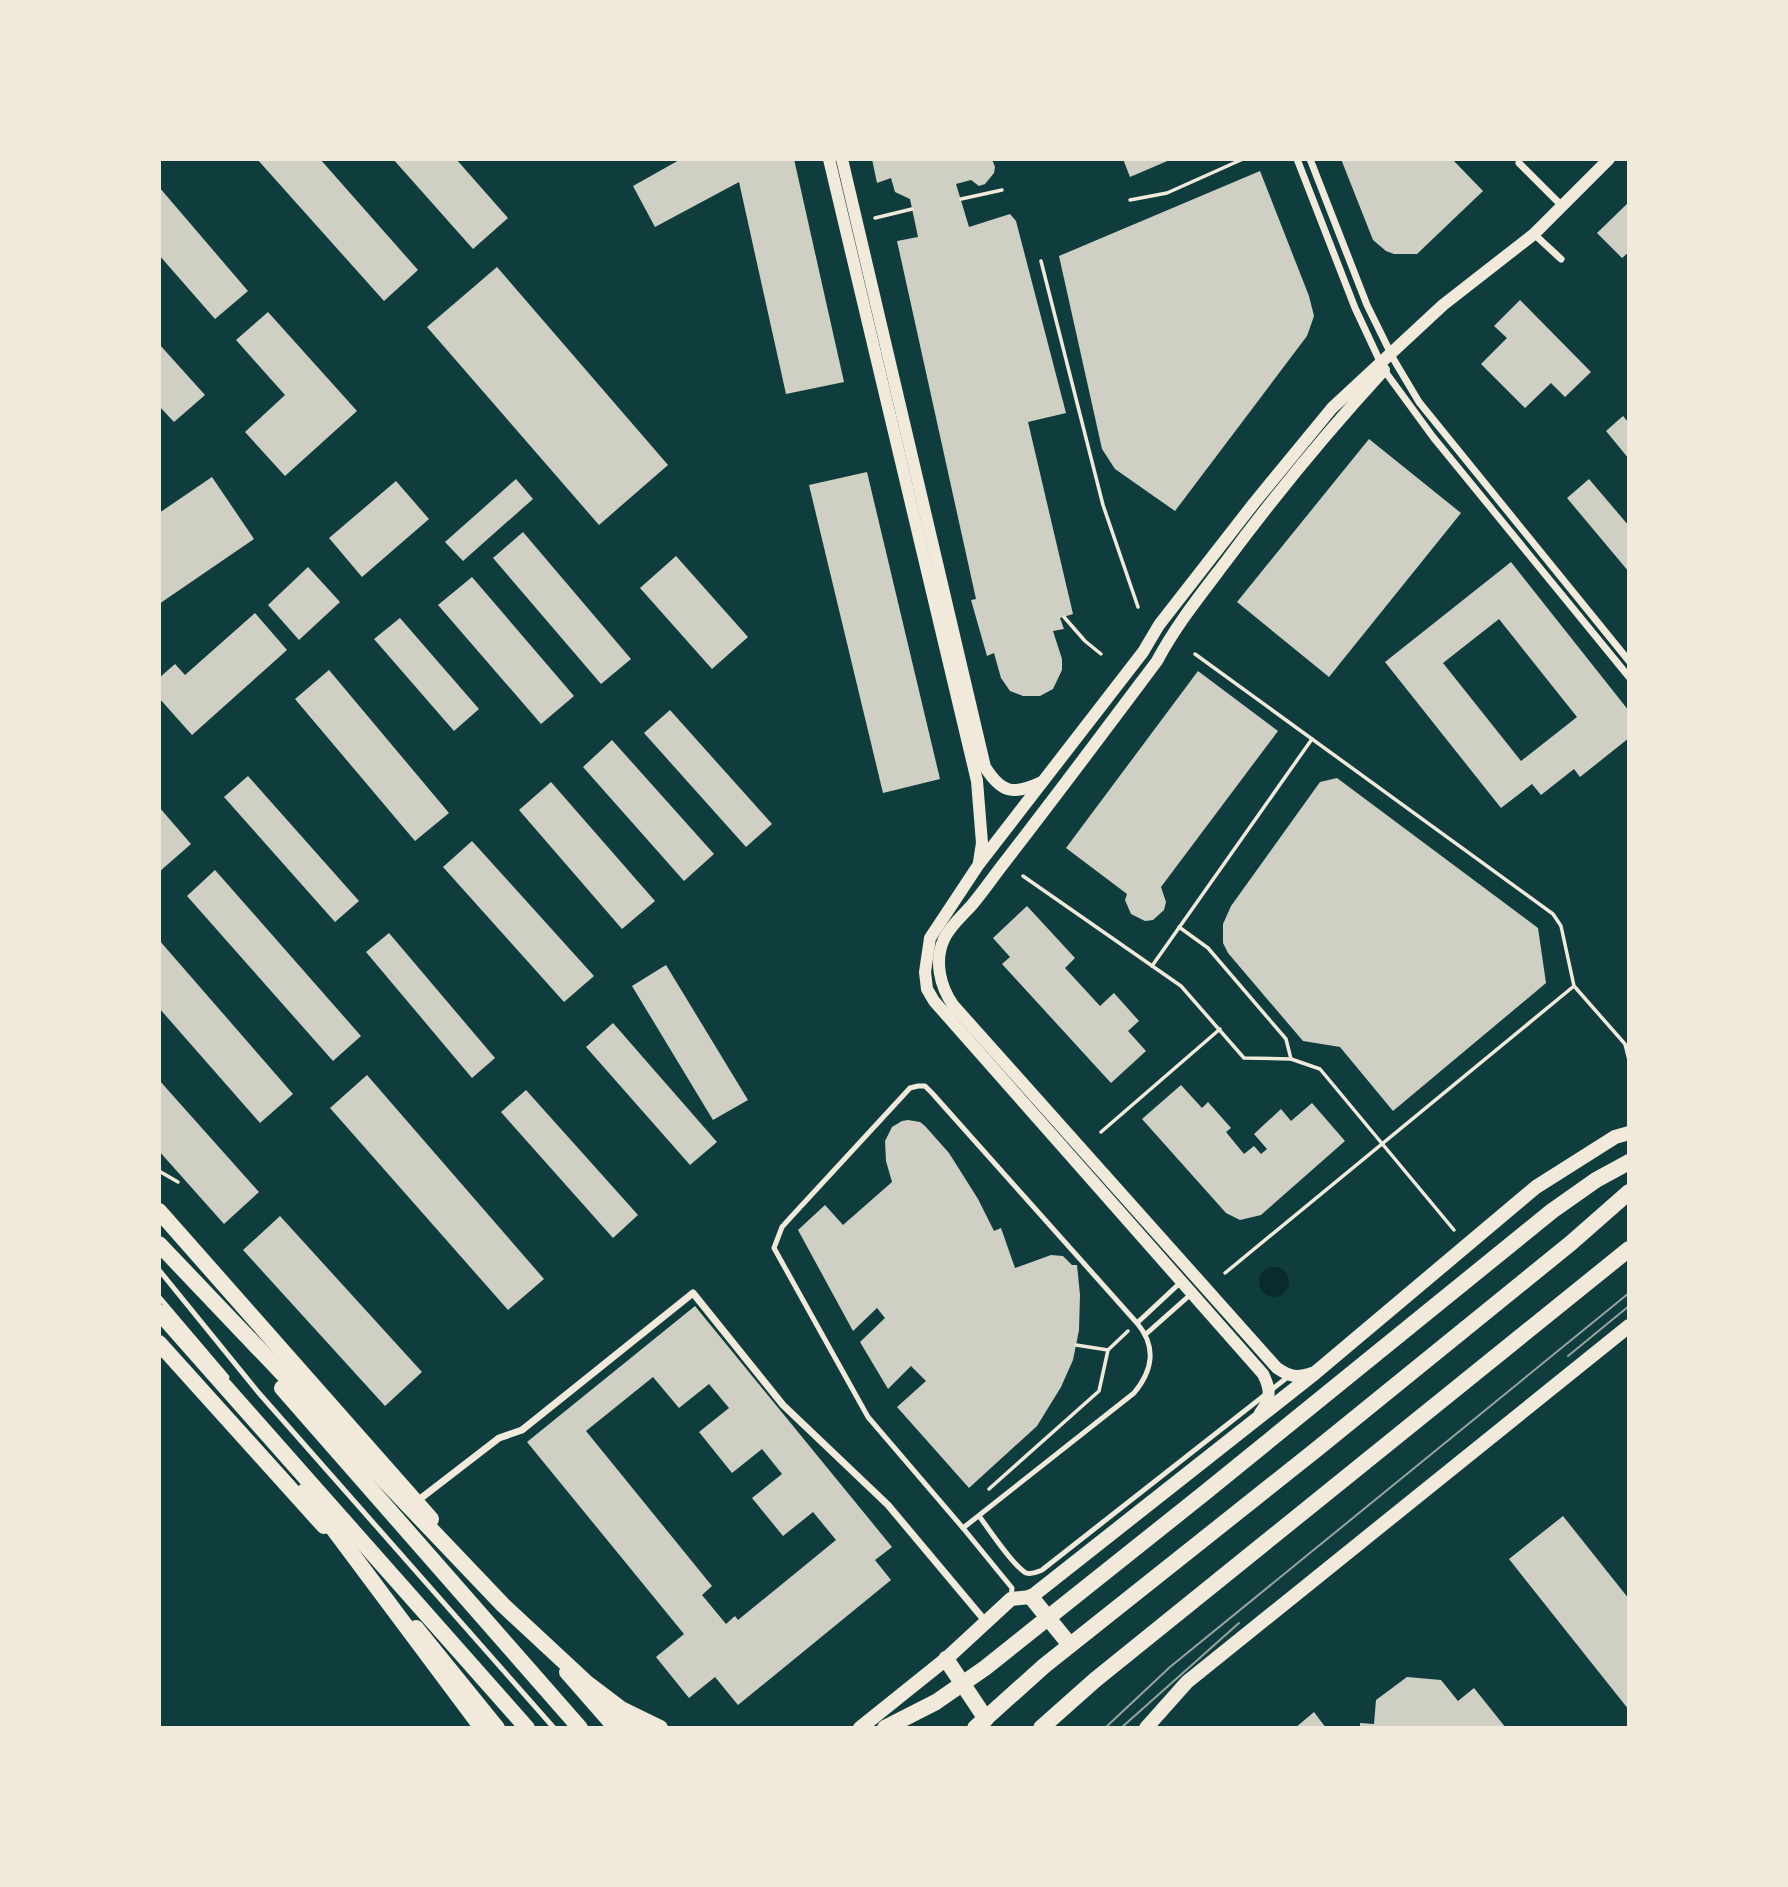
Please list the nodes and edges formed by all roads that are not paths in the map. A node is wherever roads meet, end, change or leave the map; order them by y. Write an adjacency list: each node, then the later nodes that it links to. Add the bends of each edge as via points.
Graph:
1 (830, 159): 14 (street, via 977,781 982,843)
2 (842, 159): 13 (street, via 985,767 995,783 1013,792)
3 (1297, 159): 10 (street, via 1355,308)
4 (1310, 159): 10 (street)
5 (1609, 159): 7 (street)
6 (1519, 163): 7 (street)
7 (1562, 206): 8 (street)
8 (1534, 234): 9 (street); 10 (street, via 1443,305)
9 (1561, 259)
10 (1387, 362): 11 (street); 12 (street, via 1433,437); 13 (street, via 1332,408 1262,492); 22 (street, via 1263,511 1171,634 1157,661 952,926 941,951 940,980 953,1005)
11 (1629, 661)
12 (1629, 677)
13 (1045, 780): 14 (street)
14 (979, 864): 22 (street, via 930,938 927,989 946,1016)
15 (1629, 1133): 30 (main road, via 1615,1137 1536,1187)
16 (1629, 1162): 57 (main road, via 1552,1211 985,1668 936,1702)
17 (1629, 1192): 42 (main road)
18 (159, 1211): 36 (main road)
19 (159, 1246): 52 (main road); 55 (main road, via 503,1605 588,1684 621,1709)
20 (1629, 1249): 44 (main road)
21 (159, 1270): 51 (lane, via 258,1392)
22 (1186, 1278): 23 (street); 26 (lane)
23 (1197, 1289): 28 (lane); 31 (street); 32 (street)
24 (159, 1297): 33 (lane)
25 (159, 1312): 33 (main road)
26 (1137, 1323): 28 (lane); 38 (lane, via 925,1086 910,1088 782,1227 774,1248 860,1406)
27 (1629, 1326): 60 (main road, via 1187,1682)
28 (1146, 1334): 37 (lane, via 1152,1355 1134,1394)
29 (159, 1343): 35 (main road)
30 (1315, 1373): 31 (street); 34 (main road)
31 (1289, 1376): 32 (lane)
32 (1270, 1389): 34 (street); 37 (lane, via 1042,1570 1026,1573)
33 (248, 1408): 35 (lane); 47 (main road); 49 (main road); 50 (lane)
34 (1258, 1417): 39 (main road)
35 (231, 1424): 48 (main road, via 422,1635)
36 (416, 1502): 41 (street, via 499,1438 522,1430 693,1293 783,1405 888,1505); 45 (main road)
37 (979, 1516): 38 (lane)
38 (963, 1528): 40 (lane, via 1012,1588)
39 (1031, 1597): 40 (main road); 42 (main road)
40 (1011, 1599): 41 (main road)
41 (986, 1622): 43 (main road)
42 (1070, 1645): 46 (main road)
43 (946, 1659): 46 (main road); 56 (main road)
44 (1095, 1680): 58 (main road); 59 (main road)
45 (587, 1695): 53 (main road); 54 (main road)
46 (977, 1725)
47 (482, 1728)
48 (497, 1728)
49 (527, 1728)
50 (533, 1728)
51 (554, 1728)
52 (580, 1728)
53 (616, 1728)
54 (635, 1728)
55 (660, 1728)
56 (860, 1728)
57 (885, 1728)
58 (1041, 1728)
59 (1058, 1728)
60 (1146, 1728)

